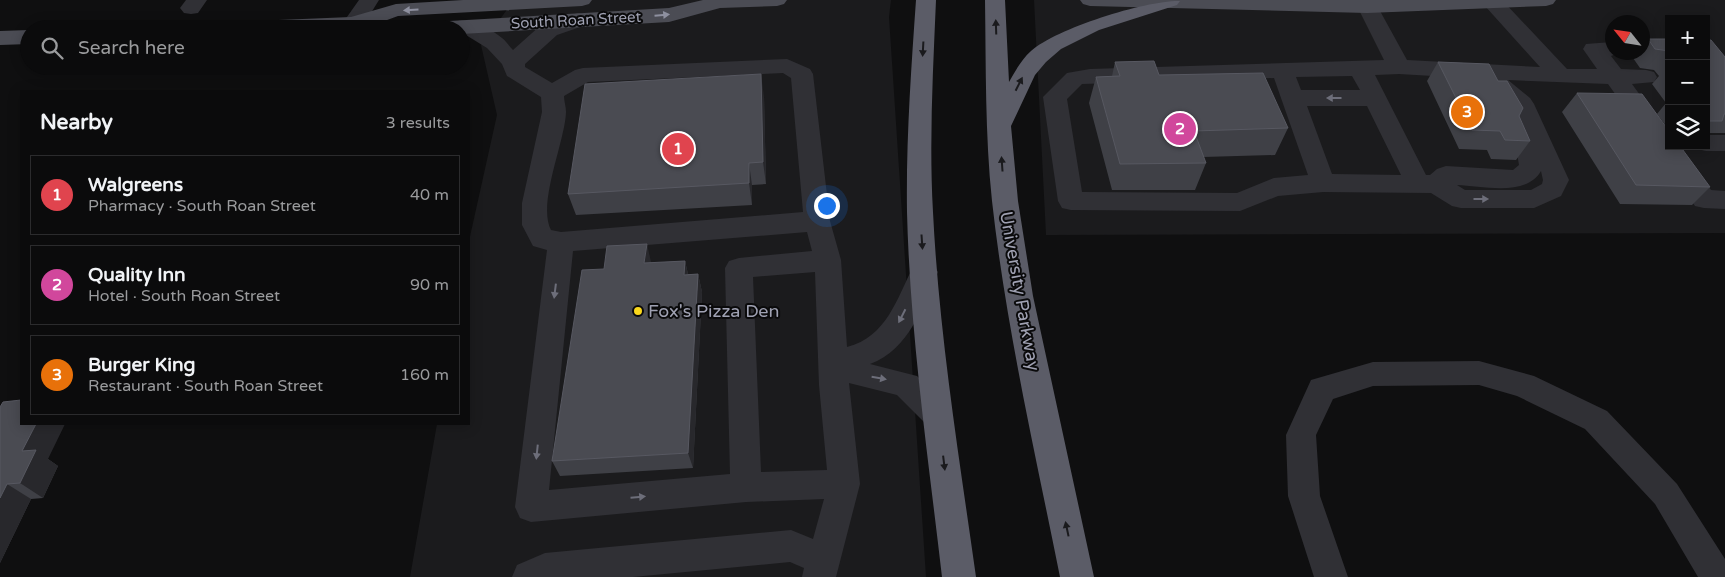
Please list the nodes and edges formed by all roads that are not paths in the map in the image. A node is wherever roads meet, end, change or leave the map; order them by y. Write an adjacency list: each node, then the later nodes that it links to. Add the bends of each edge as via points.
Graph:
1 (368, 0): 12 (street)
2 (777, 0): 8 (main road, South Roan Street)
3 (926, 0): 40 (highway, one-way to 40, via 919,130)
4 (995, 0): 30 (highway, University Parkway, one-way to 4)
5 (1090, 0): 6 (main road)
6 (1169, 0): 10 (main road); 30 (highway, one-way to 6, via 1027,69 1042,53 1085,29)
7 (1546, 0): 9 (main road)
8 (713, 1): 11 (main road, South Roan Street, one-way to 8, via 669,15)
9 (1492, 2): 10 (main road); 23 (street)
10 (1365, 3): 20 (street)
11 (580, 10): 13 (main road, South Roan Street, one-way to 13, via 396,10); 14 (main road, South Roan Street); 19 (street, via 538,38)
12 (356, 20)
13 (365, 20)
14 (470, 25)
15 (470, 28): 19 (street, via 495,43)
16 (20, 37): 17 (main road)
17 (0, 38)
18 (1605, 49): 24 (street, via 1594,49)
19 (513, 62): 27 (street, via 514,71)
20 (1399, 67): 21 (street); 26 (street)
21 (1360, 68): 22 (street); 29 (street)
22 (1282, 70): 28 (street); 34 (street, via 1075,78 1055,97 1071,201 1240,202 1274,187)
23 (1562, 76): 24 (street); 26 (street)
24 (1614, 76): 25 (street); 31 (street)
25 (1646, 76)
26 (1496, 81): 35 (street, one-way to 26, via 1446,175 1518,179 1528,174 1533,166 1532,158 1505,107)
27 (552, 93): 37 (street, via 583,75 787,66 802,74); 38 (street, via 554,112 535,203 535,225 542,239)
28 (1292, 98): 29 (street, one-way to 28); 34 (street)
29 (1375, 98): 35 (street)
30 (999, 128): 48 (highway, University Parkway, one-way to 30, via 1018,296)
31 (1661, 133): 36 (street, via 1704,199)
32 (1710, 143): 33 (street)
33 (1725, 143)
34 (1323, 183): 35 (street)
35 (1427, 184)
36 (1725, 200)
37 (817, 221): 38 (street); 39 (street)
38 (561, 242): 44 (street, one-way to 44, via 531,507)
39 (828, 260): 41 (street); 44 (street, via 739,268)
40 (924, 272): 41 (street, one-way to 41, via 886,342 872,351); 42 (highway)
41 (833, 363): 42 (street, one-way to 42, via 860,375 907,385); 43 (street)
42 (938, 415): 47 (highway, one-way to 47)
43 (844, 484): 44 (street); 45 (street)
44 (746, 487)
45 (821, 568): 46 (street, via 791,546 545,569)
46 (529, 577)
47 (959, 577)
48 (1077, 577)
49 (1331, 577): 50 (street, via 1304,496 1301,435 1322,389 1373,374 1479,373 1524,385 1596,420 1666,494)
50 (1717, 577)

